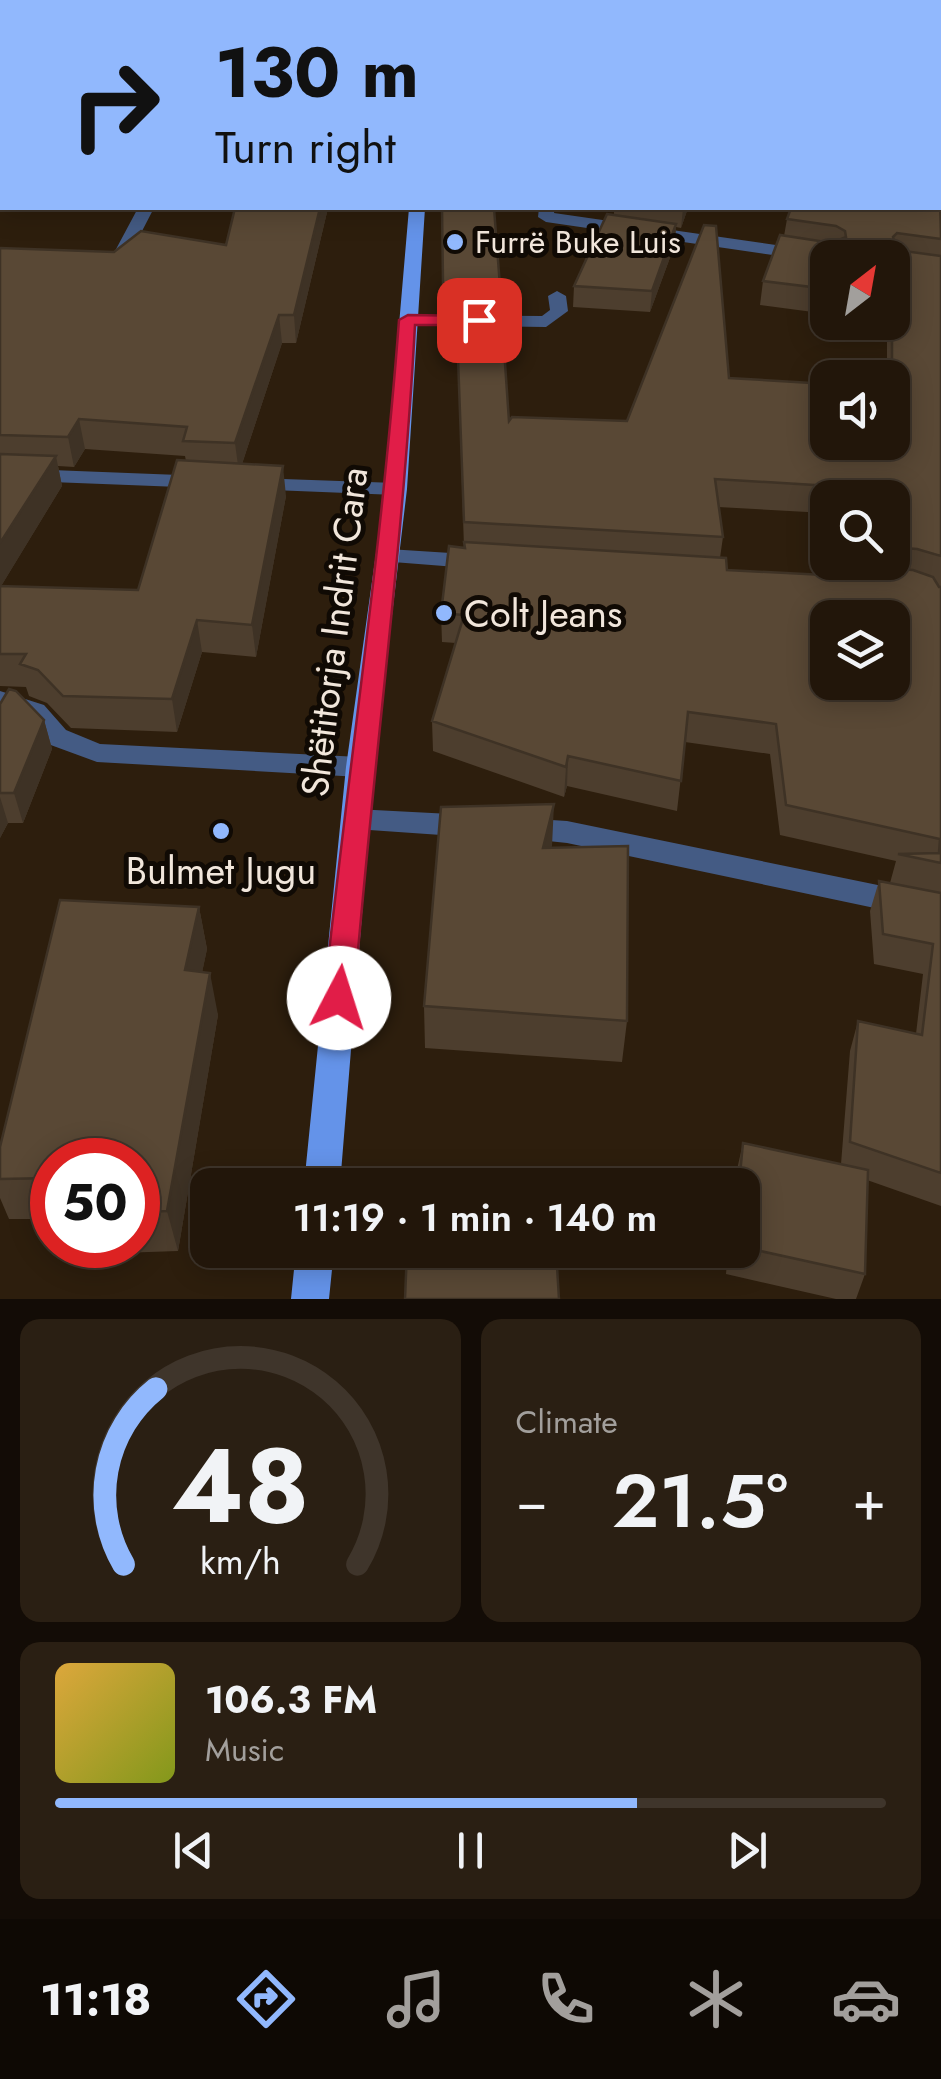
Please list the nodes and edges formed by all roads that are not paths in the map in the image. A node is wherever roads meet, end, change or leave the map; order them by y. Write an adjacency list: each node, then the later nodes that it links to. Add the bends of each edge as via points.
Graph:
1 (145, 210): 5 (street, via 122,254)
2 (417, 210): 7 (main road, Shëtitorja Indrit Cara)
3 (547, 210): 4 (street, via 546,217)
4 (810, 255)
5 (84, 262)
6 (557, 296): 7 (street, via 559,311 546,322)
7 (408, 320): 9 (main road, Shëtitorja Indrit Cara)
8 (0, 474): 9 (street)
9 (396, 489): 10 (main road, Shëtitorja Indrit Cara)
10 (388, 556): 11 (street); 13 (main road, Shëtitorja Indrit Cara)
11 (501, 563)
12 (0, 700): 13 (street, via 36,712 57,736 97,752)
13 (360, 767): 14 (main road, Shëtitorja Indrit Cara)
14 (355, 819): 15 (street, via 566,832); 16 (main road, Shëtitorja Indrit Cara)
15 (941, 910)
16 (324, 1168)
17 (313, 1268): 18 (main road)
18 (310, 1299)

